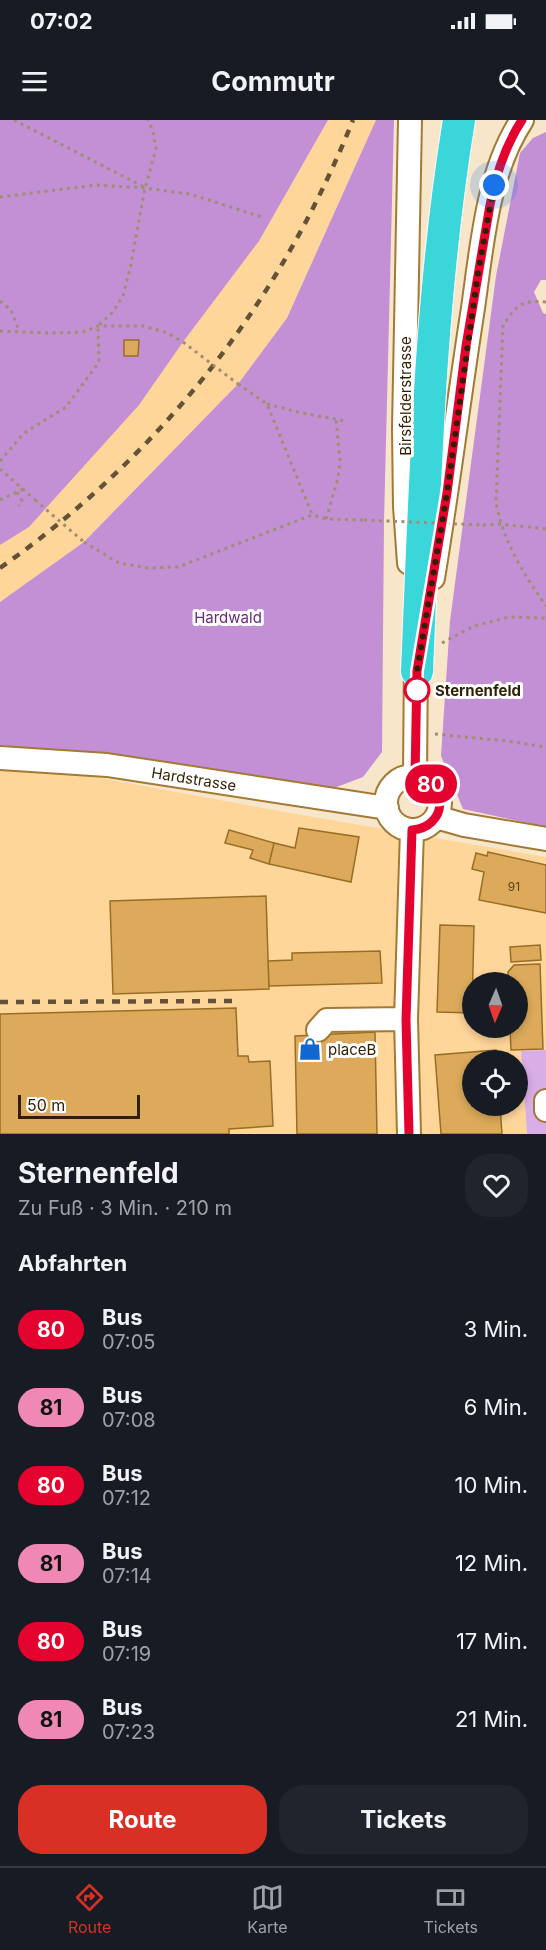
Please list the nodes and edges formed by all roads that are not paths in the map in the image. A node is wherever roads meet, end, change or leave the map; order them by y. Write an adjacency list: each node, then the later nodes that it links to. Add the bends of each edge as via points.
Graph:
1 (410, 120): 4 (street, Birsfelderstrasse, via 404,428 405,506)
2 (459, 120): 4 (highway, via 435,311)
3 (522, 120): 4 (street, Birsfelderstrasse, via 504,154 490,205)
4 (417, 671): 6 (street, Birsfelderstrasse)
5 (0, 758): 7 (street, Hardstrasse, via 107,765)
6 (415, 777): 7 (street, via 402,779 391,788); 8 (street, via 429,782 438,794)
7 (387, 808): 9 (street, via 393,821)
8 (436, 817): 9 (street, via 426,827); 10 (street)
9 (412, 830): 11 (street)
10 (546, 839)
11 (406, 1020): 12 (street, via 327,1020); 15 (street)
12 (318, 1030)
13 (546, 1101): 14 (street)
14 (546, 1110)
15 (409, 1134)

